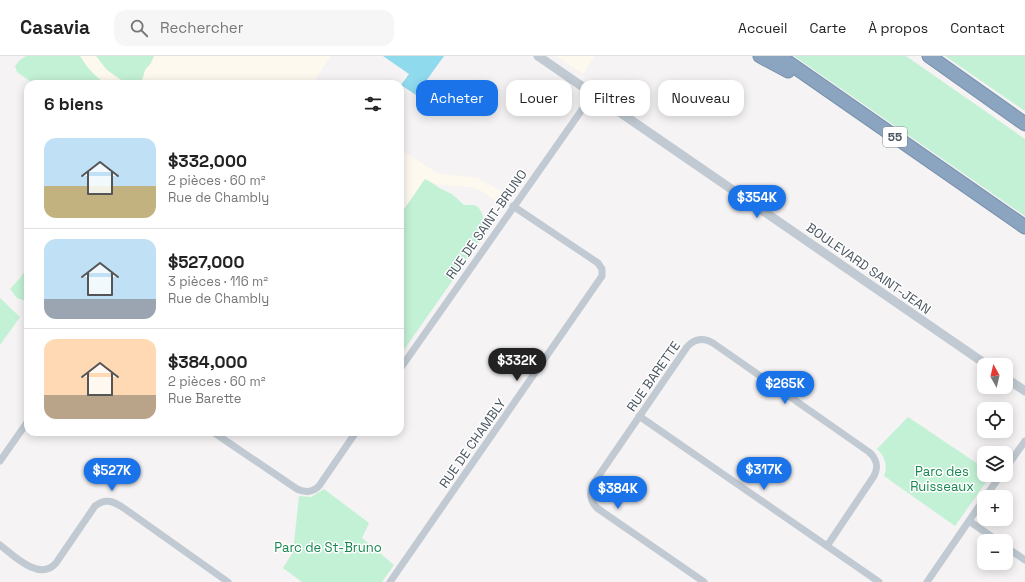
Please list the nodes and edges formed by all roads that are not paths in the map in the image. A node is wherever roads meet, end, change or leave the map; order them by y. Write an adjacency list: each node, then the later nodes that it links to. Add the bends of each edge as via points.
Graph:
1 (538, 56): 5 (street, BOULEVARD SAINT-JEAN)
2 (760, 56): 6 (highway)
3 (779, 56): 6 (highway, 55)
4 (929, 56): 9 (highway)
5 (580, 86)
6 (844, 101): 11 (highway, 55)
7 (580, 111): 10 (street, RUE DE SAINT-BRUNO)
8 (624, 116): 12 (street, BOULEVARD SAINT-JEAN)
9 (1025, 124)
10 (513, 206): 13 (street, RUE DE SAINT-BRUNO); 31 (street, RUE DE CHAMBLY, via 598,263 602,269 602,276)
11 (1025, 227)
12 (977, 358)
13 (404, 363)
14 (1013, 383): 15 (street)
15 (1025, 391)
16 (639, 416): 27 (street); 27 (street, RUE BARETTE, via 689,345 700,339 713,342 874,457 877,466 874,476); 32 (street, RUE BARETTE, via 594,484 592,500 597,508)
17 (24, 427): 22 (street)
18 (219, 436): 19 (street, via 297,489 307,492 319,486)
19 (353, 436)
20 (1025, 441): 21 (street)
21 (1013, 458)
22 (0, 461)
23 (977, 510): 24 (street)
24 (969, 521): 25 (street); 34 (street)
25 (988, 534)
26 (0, 545): 30 (street, via 36,570 49,569 95,506 110,501 121,506)
27 (827, 546): 33 (street)
28 (1013, 552): 29 (street)
29 (1025, 560)
30 (228, 582)
31 (390, 582)
32 (704, 582)
33 (878, 582)
34 (927, 582)

